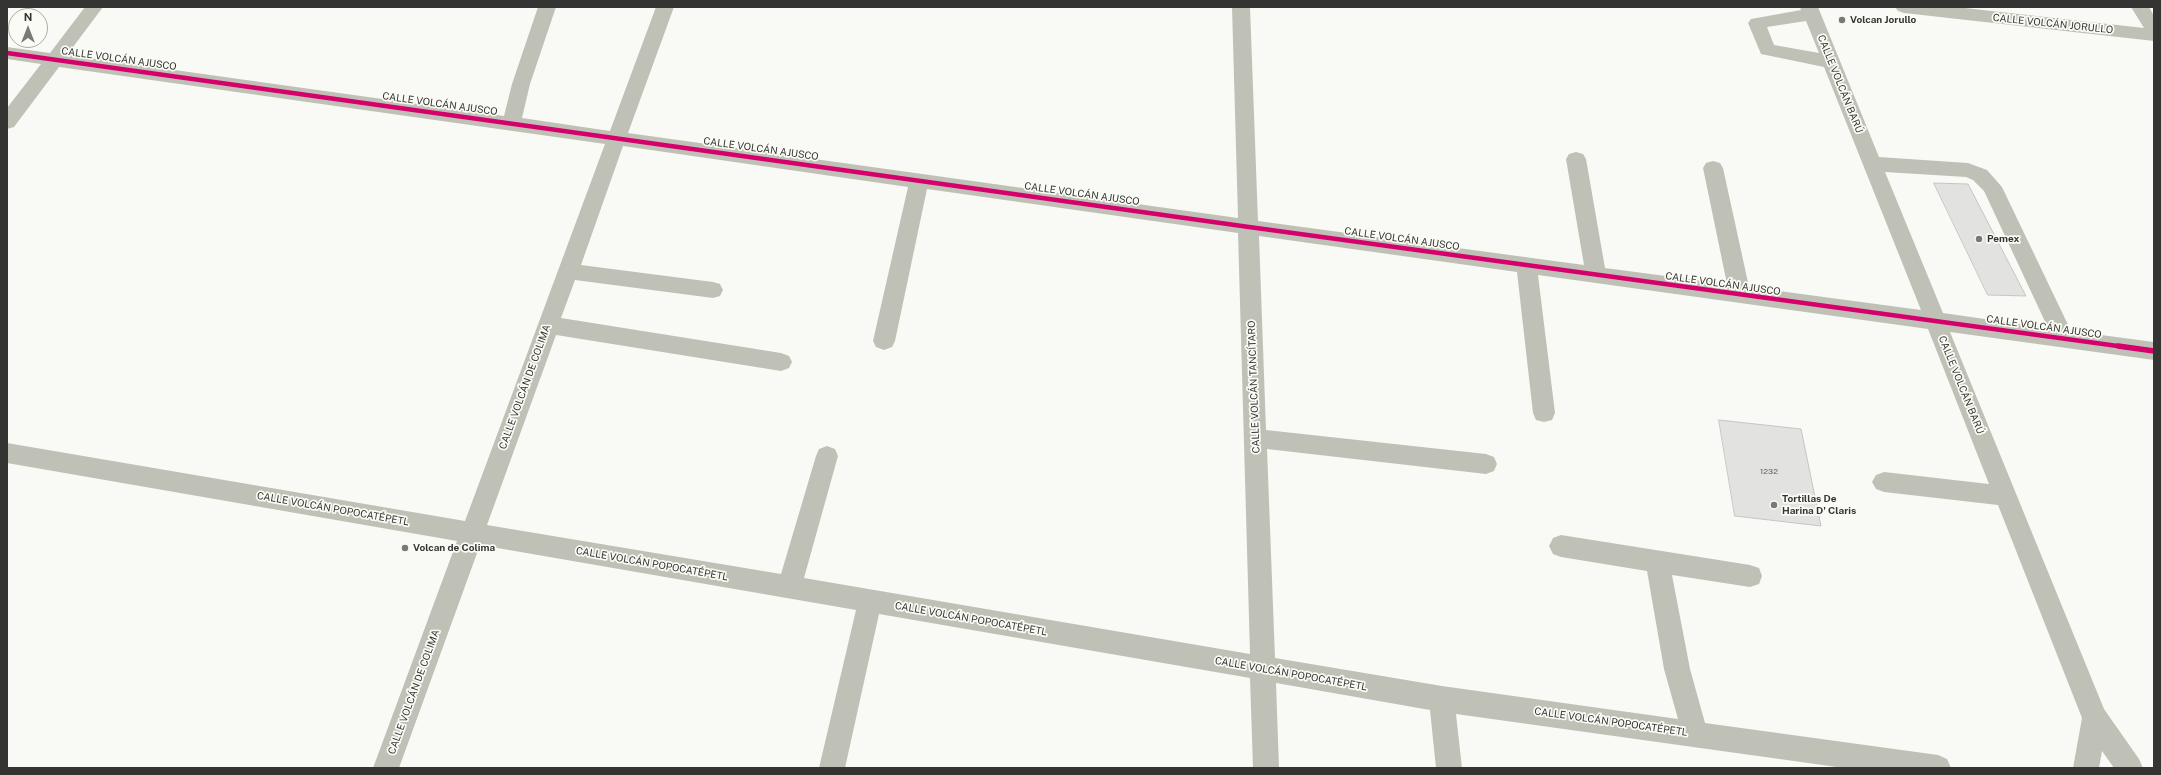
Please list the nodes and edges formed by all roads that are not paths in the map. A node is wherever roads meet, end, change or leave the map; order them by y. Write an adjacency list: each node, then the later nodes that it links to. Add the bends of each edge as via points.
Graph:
1 (94, 7): 11 (street)
2 (547, 7): 14 (street, via 521,84)
3 (665, 7): 15 (street, CALLE VOLCÁN DE COLIMA)
4 (1241, 7): 20 (street, CALLE VOLCÁN TANCÍTARO)
5 (1904, 7): 9 (street, CALLE VOLCÁN JORULLO)
6 (2140, 7): 8 (street)
7 (1810, 11): 12 (street, CALLE VOLCÁN BARÚ); 12 (street, via 1757,23 1766,50)
8 (2154, 30)
9 (2154, 35)
10 (7, 53): 11 (street, CALLE VOLCÁN AJUSCO)
11 (54, 59): 13 (street); 14 (street, CALLE VOLCÁN AJUSCO)
12 (1831, 62): 17 (street, CALLE VOLCÁN BARÚ)
13 (7, 122)
14 (512, 123): 15 (street, CALLE VOLCÁN AJUSCO)
15 (616, 138): 19 (street, CALLE VOLCÁN AJUSCO); 22 (street, CALLE VOLCÁN DE COLIMA)
16 (1576, 159): 23 (street)
17 (1872, 164): 26 (street, CALLE VOLCÁN BARÚ); 28 (street, via 1968,170 1985,180 1992,187)
18 (1713, 168): 25 (street)
19 (919, 181): 20 (street, CALLE VOLCÁN AJUSCO); 29 (street)
20 (1249, 227): 21 (street, CALLE VOLCÁN AJUSCO); 33 (street, CALLE VOLCÁN TANCÍTARO)
21 (1527, 266): 23 (street, CALLE VOLCÁN AJUSCO); 32 (street)
22 (568, 271): 24 (street); 27 (street, CALLE VOLCÁN DE COLIMA)
23 (1596, 275): 25 (street, CALLE VOLCÁN AJUSCO)
24 (713, 290)
25 (1740, 295): 26 (street, CALLE VOLCÁN AJUSCO)
26 (1936, 322): 28 (street, CALLE VOLCÁN AJUSCO); 38 (street, CALLE VOLCÁN BARÚ)
27 (548, 325): 31 (street); 39 (street, CALLE VOLCÁN DE COLIMA)
28 (2064, 339): 30 (street, CALLE VOLCÁN AJUSCO)
29 (884, 341)
30 (2154, 351)
31 (781, 362)
32 (1544, 413)
33 (1255, 438): 36 (street); 45 (street, CALLE VOLCÁN TANCÍTARO)
34 (7, 453): 39 (street, CALLE VOLCÁN POPOCATÉPETL)
35 (827, 456): 43 (street)
36 (1486, 464)
37 (1884, 482): 38 (street)
38 (2006, 496): 47 (street, CALLE VOLCÁN BARÚ)
39 (472, 533): 43 (street, CALLE VOLCÁN POPOCATÉPETL); 49 (street, CALLE VOLCÁN DE COLIMA)
40 (1561, 546): 41 (street)
41 (1658, 562): 42 (street); 48 (street, via 1676,669)
42 (1750, 576)
43 (789, 587): 44 (street, CALLE VOLCÁN POPOCATÉPETL)
44 (870, 602): 45 (street, CALLE VOLCÁN POPOCATÉPETL); 50 (street)
45 (1263, 669): 46 (street, CALLE VOLCÁN POPOCATÉPETL); 51 (street, CALLE VOLCÁN TANCÍTARO)
46 (1442, 699): 48 (street, CALLE VOLCÁN POPOCATÉPETL); 52 (street)
47 (2095, 718): 54 (street); 55 (street, CALLE VOLCÁN BARÚ)
48 (1694, 733): 53 (street, CALLE VOLCÁN POPOCATÉPETL)
49 (386, 768)
50 (832, 768)
51 (1266, 768)
52 (1449, 768)
53 (1938, 768)
54 (2086, 768)
55 (2130, 768)

